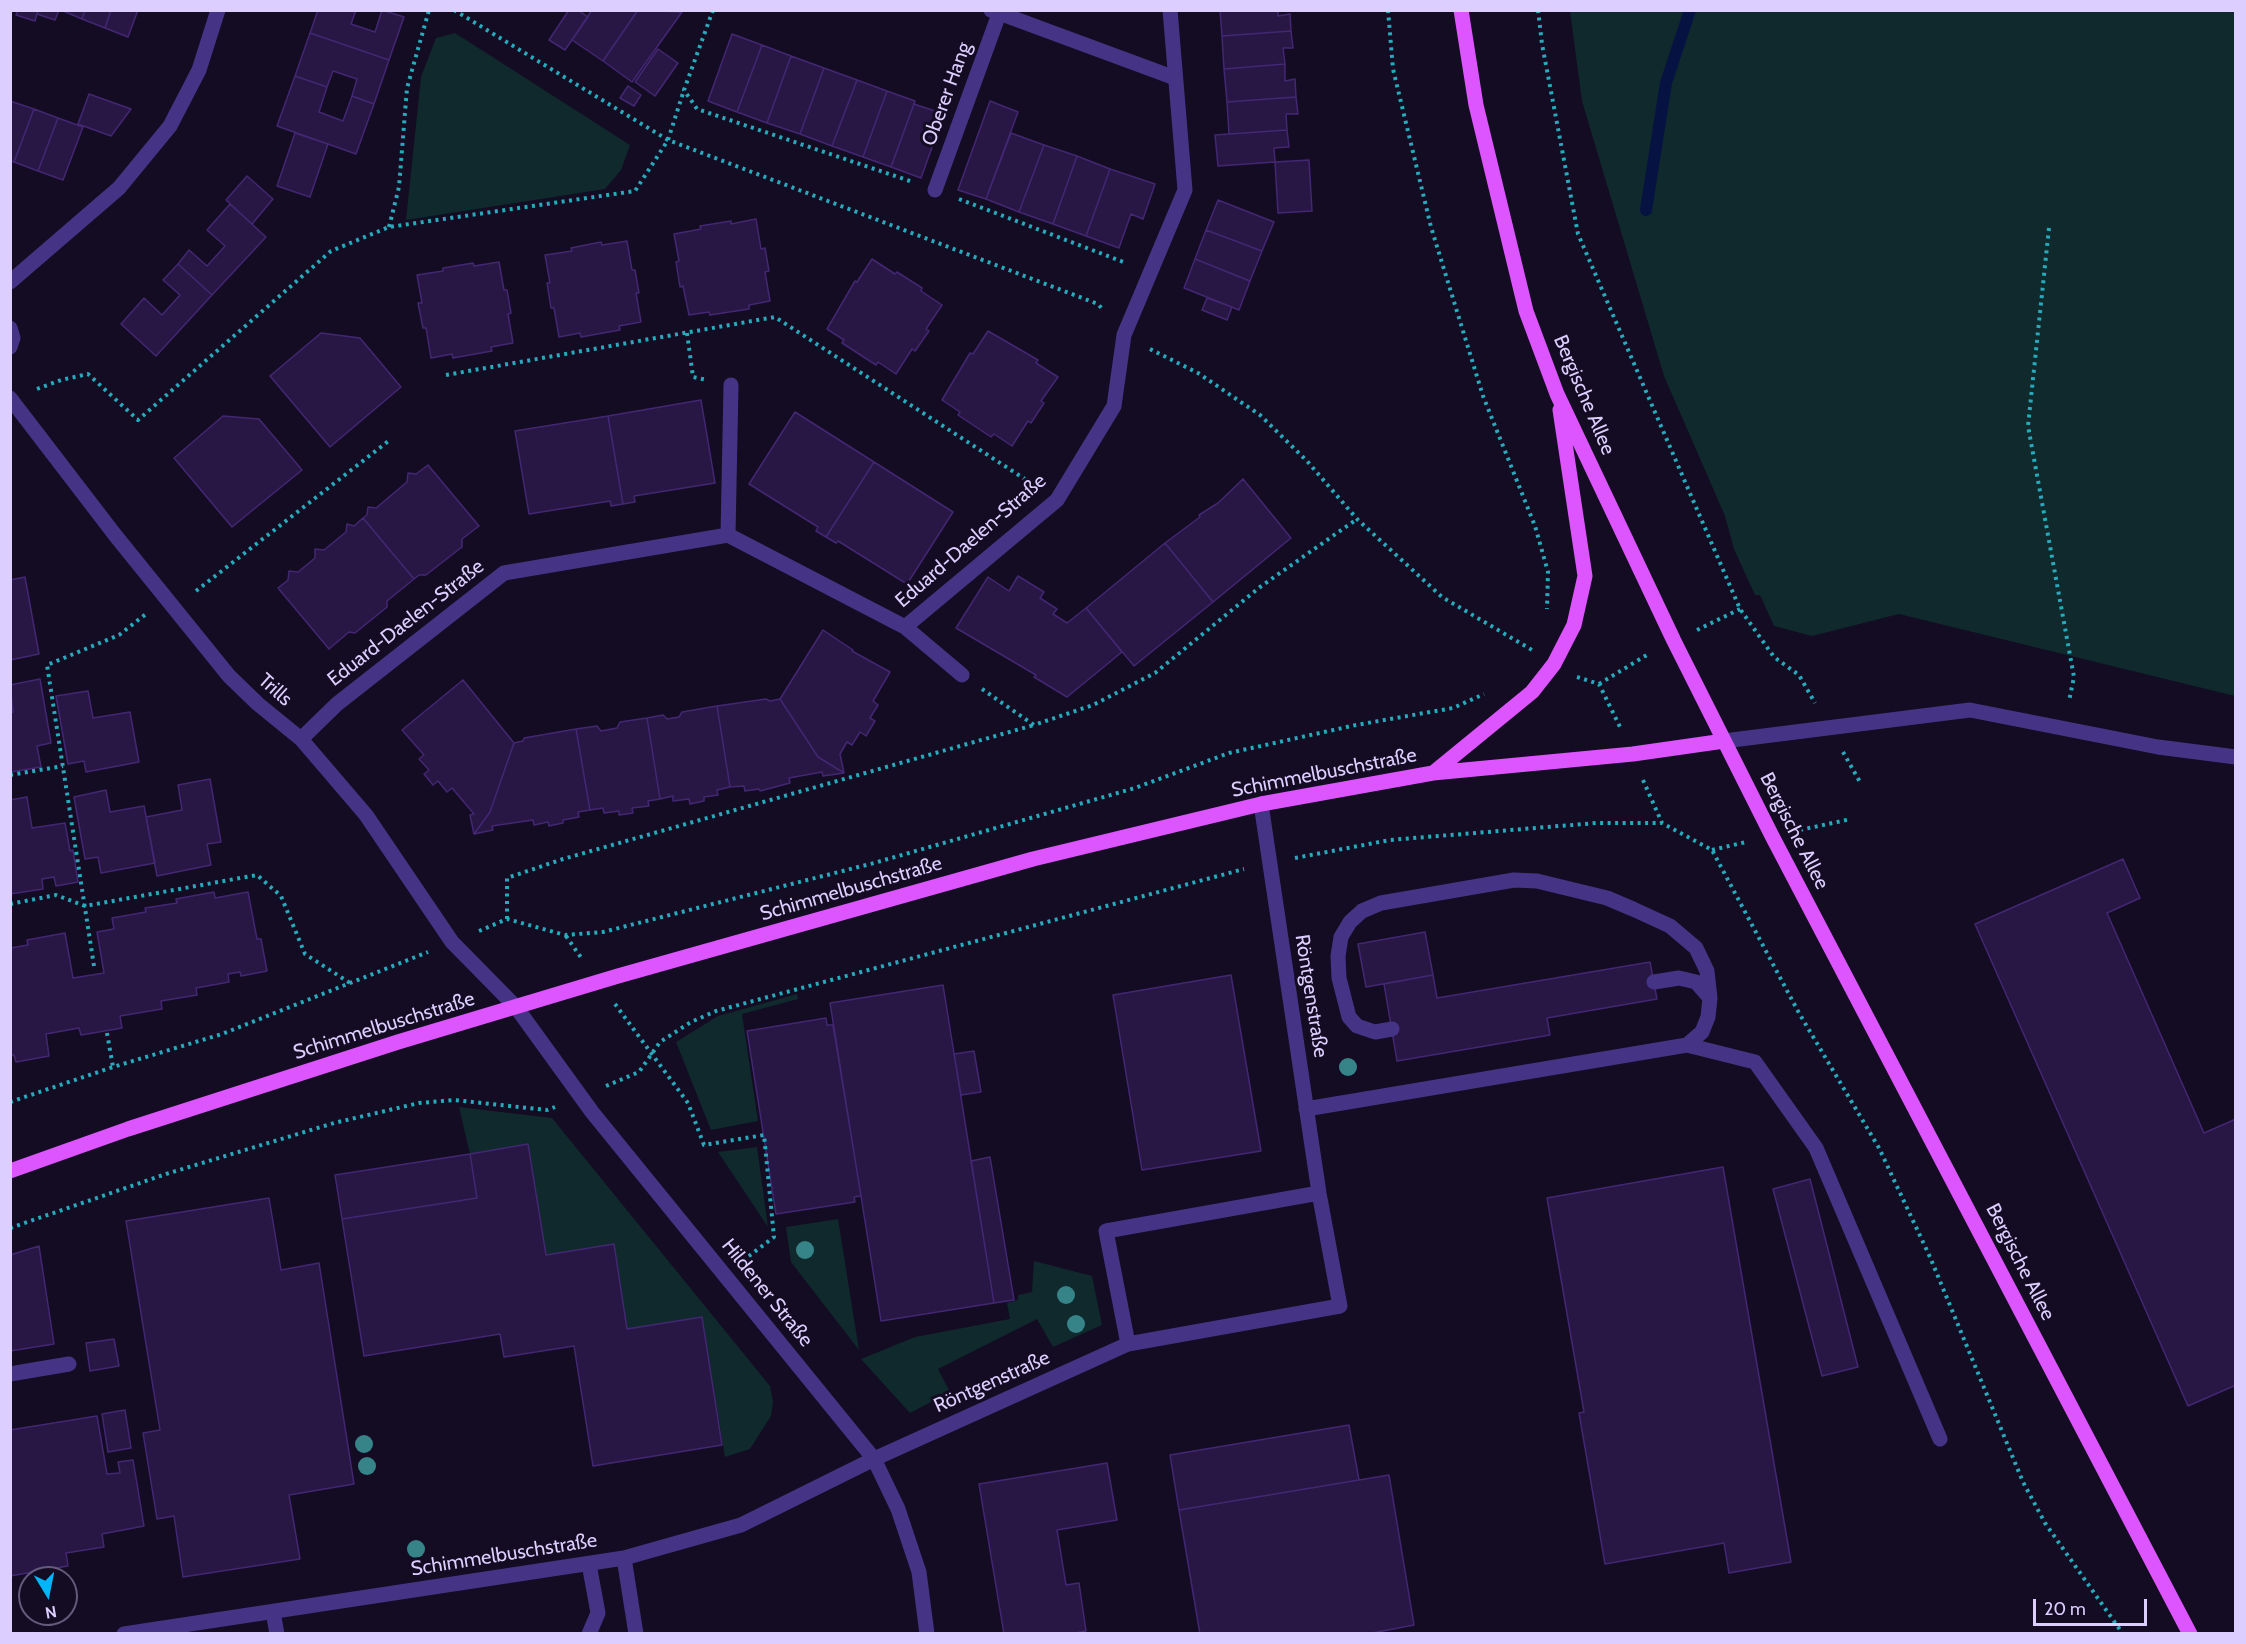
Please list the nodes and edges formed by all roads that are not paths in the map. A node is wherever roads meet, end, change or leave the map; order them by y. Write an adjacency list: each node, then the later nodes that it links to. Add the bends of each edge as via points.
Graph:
1 (218, 10): 7 (street, via 199,70 170,126 119,188)
2 (1170, 10): 5 (street, Eduard-Daelen-Straße)
3 (1461, 10): 11 (main road, Bergische Allee, via 1476,105 1526,311)
4 (995, 12): 5 (street, Oberer Hang); 6 (street, Oberer Hang)
5 (1175, 78): 14 (street, Eduard-Daelen-Straße, via 1185,190 1124,336 1114,406 1057,500)
6 (935, 190)
7 (10, 282)
8 (10, 328): 9 (street)
9 (10, 347)
10 (731, 385): 13 (street)
11 (1557, 394): 17 (main road, Bergische Allee); 19 (main road, via 1584,576 1574,625 1554,664 1532,692)
12 (11, 399): 16 (street, Trills, via 229,676)
13 (728, 535): 14 (street, Eduard-Daelen-Straße); 16 (street, Eduard-Daelen-Straße, via 504,573 337,704)
14 (905, 627): 15 (street, Eduard-Daelen-Straße)
15 (962, 675)
16 (301, 739): 23 (street, Trills, via 366,815 452,942)
17 (1724, 741): 18 (street, via 1970,710 2158,747); 19 (main road, Schimmelbuschstraße); 42 (main road, Bergische Allee)
18 (2235, 757)
19 (1433, 773): 20 (main road, Schimmelbuschstraße)
20 (1261, 804): 23 (main road, Schimmelbuschstraße, via 1033,859); 26 (street, Röntgenstraße)
21 (1654, 982): 22 (street, via 1679,978 1696,982)
22 (1710, 998): 24 (street, via 1707,971 1696,948 1670,927 1607,898 1537,880 1514,880 1381,903 1362,911 1350,922 1341,937 1338,956 1349,1017 1357,1026 1375,1032); 25 (street, via 1702,1032)
23 (516, 1007): 27 (main road, Schimmelbuschstraße, via 398,1042); 33 (street, Hildener Straße, via 592,1112)
24 (1392, 1029)
25 (1687, 1045): 26 (street); 32 (street, via 1755,1062 1816,1148)
26 (1306, 1109): 28 (street, Röntgenstraße)
27 (10, 1171)
28 (1319, 1193): 29 (street, Röntgenstraße, via 1340,1306); 29 (street, via 1106,1231)
29 (1128, 1344): 33 (street, Röntgenstraße)
30 (69, 1364): 31 (street)
31 (10, 1374)
32 (1940, 1439)
33 (874, 1459): 34 (street, Schimmelbuschstraße, via 741,1525); 41 (street, Hildener Straße, via 898,1509 919,1572)
34 (624, 1558): 35 (street, Schimmelbuschstraße); 40 (street)
35 (589, 1564): 36 (street, Schimmelbuschstraße); 39 (street, via 598,1613)
36 (273, 1612): 37 (street, Schimmelbuschstraße); 38 (street)
37 (125, 1633)
38 (277, 1634)
39 (589, 1634)
40 (636, 1634)
41 (927, 1634)
42 (2190, 1634)

